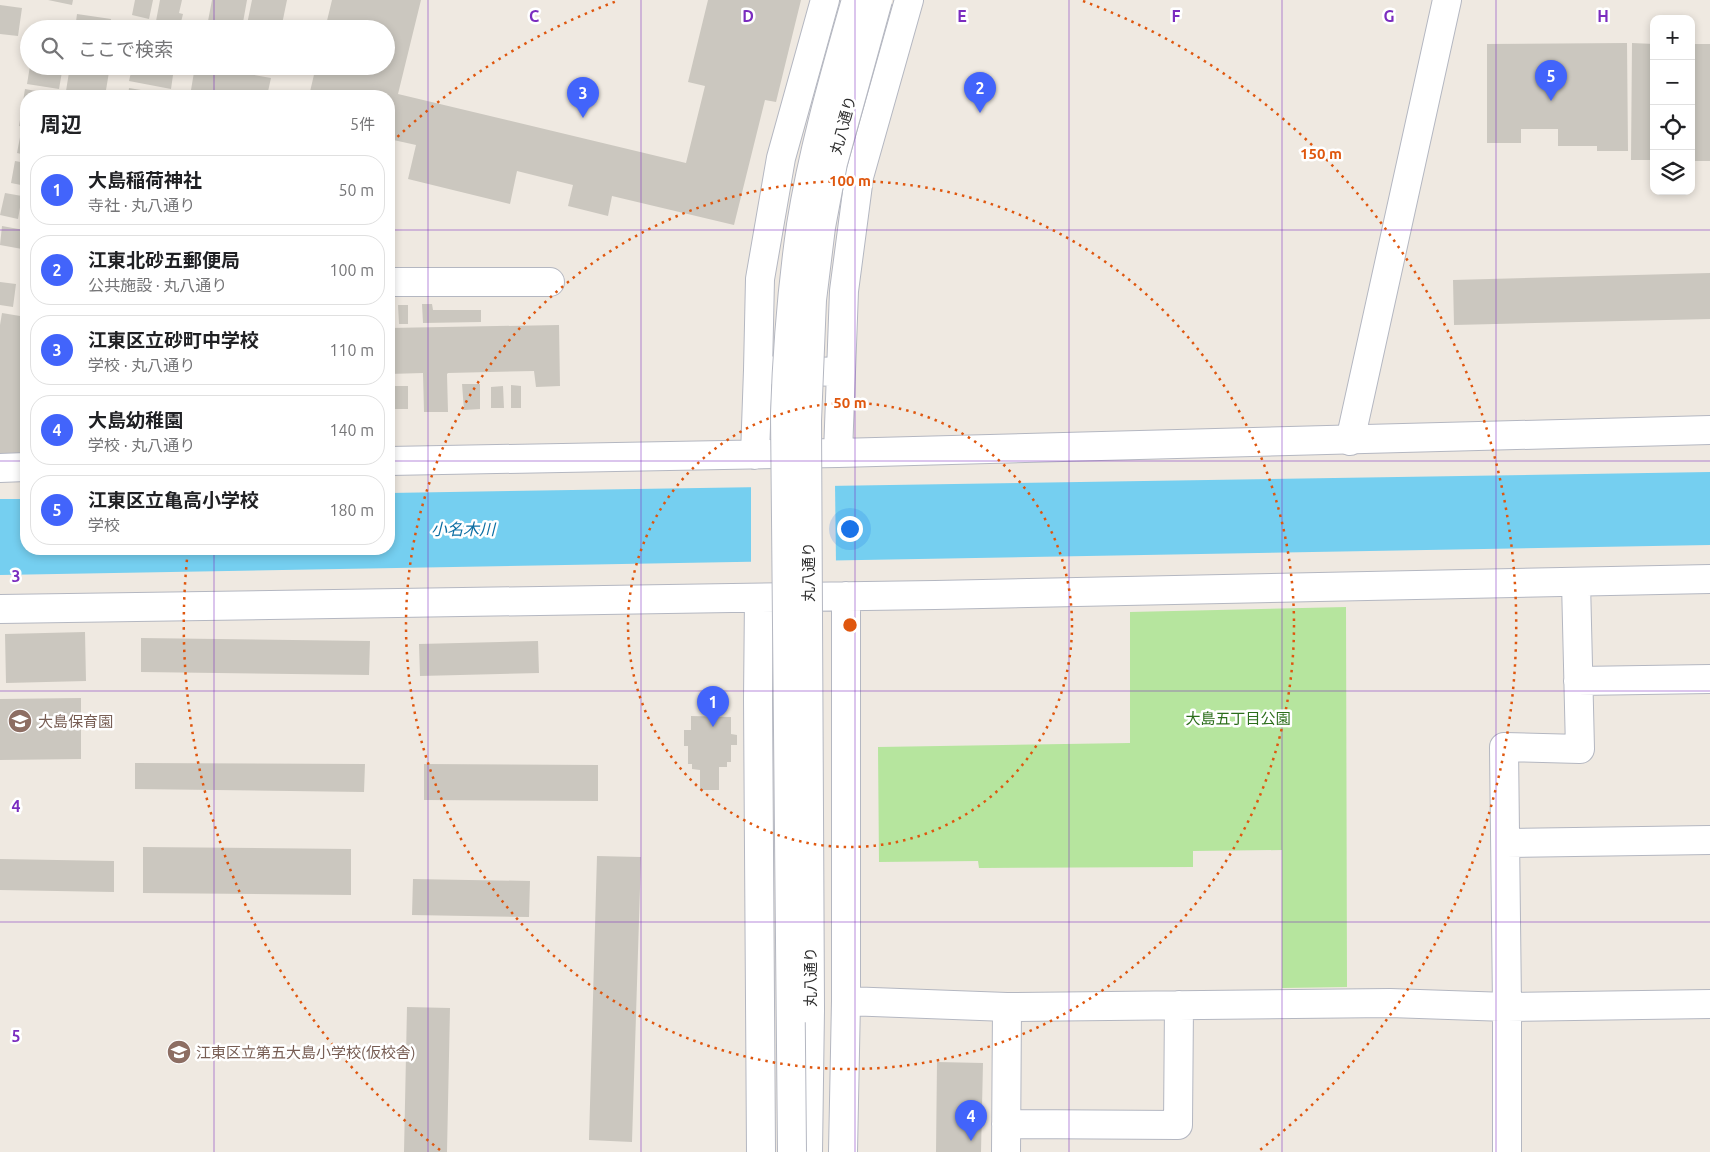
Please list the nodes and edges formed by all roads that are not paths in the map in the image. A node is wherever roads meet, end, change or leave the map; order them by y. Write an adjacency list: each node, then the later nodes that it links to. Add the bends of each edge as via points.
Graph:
1 (825, 0): 8 (street, via 781,158 760,279)
2 (856, 0): 33 (street, 丸八通り, bridge, via 812,167 801,224 788,344 785,424)
3 (878, 0): 34 (street, 丸八通り, bridge, via 833,163 812,300 807,421)
4 (909, 0): 9 (street, via 859,177 844,291)
5 (1447, 0): 11 (street)
6 (395, 282): 7 (street)
7 (550, 282)
8 (758, 370): 9 (street); 13 (street)
9 (840, 372): 12 (street)
10 (1710, 430): 11 (street)
11 (1350, 440): 12 (street)
12 (838, 453): 13 (street)
13 (755, 455): 14 (street)
14 (395, 460)
15 (20, 467): 16 (street)
16 (0, 468)
17 (1710, 579): 18 (street)
18 (1576, 582): 19 (street); 23 (street)
19 (846, 596): 20 (street); 26 (street)
20 (759, 598): 21 (street); 32 (street)
21 (0, 609)
22 (1710, 679): 23 (street)
23 (1578, 682): 25 (street, via 1580,749 1504,747)
24 (1710, 840): 25 (street)
25 (1506, 842): 30 (street)
26 (846, 1001): 29 (street); 35 (street)
27 (1710, 1004): 30 (street)
28 (1179, 1006): 29 (street); 30 (street, via 1409,1003); 31 (street, via 1178,1125)
29 (1007, 1007): 31 (street)
30 (1507, 1007): 37 (street)
31 (1006, 1124): 36 (street)
32 (761, 1152)
33 (792, 1152)
34 (808, 1152)
35 (843, 1152)
36 (1006, 1152)
37 (1507, 1152)

